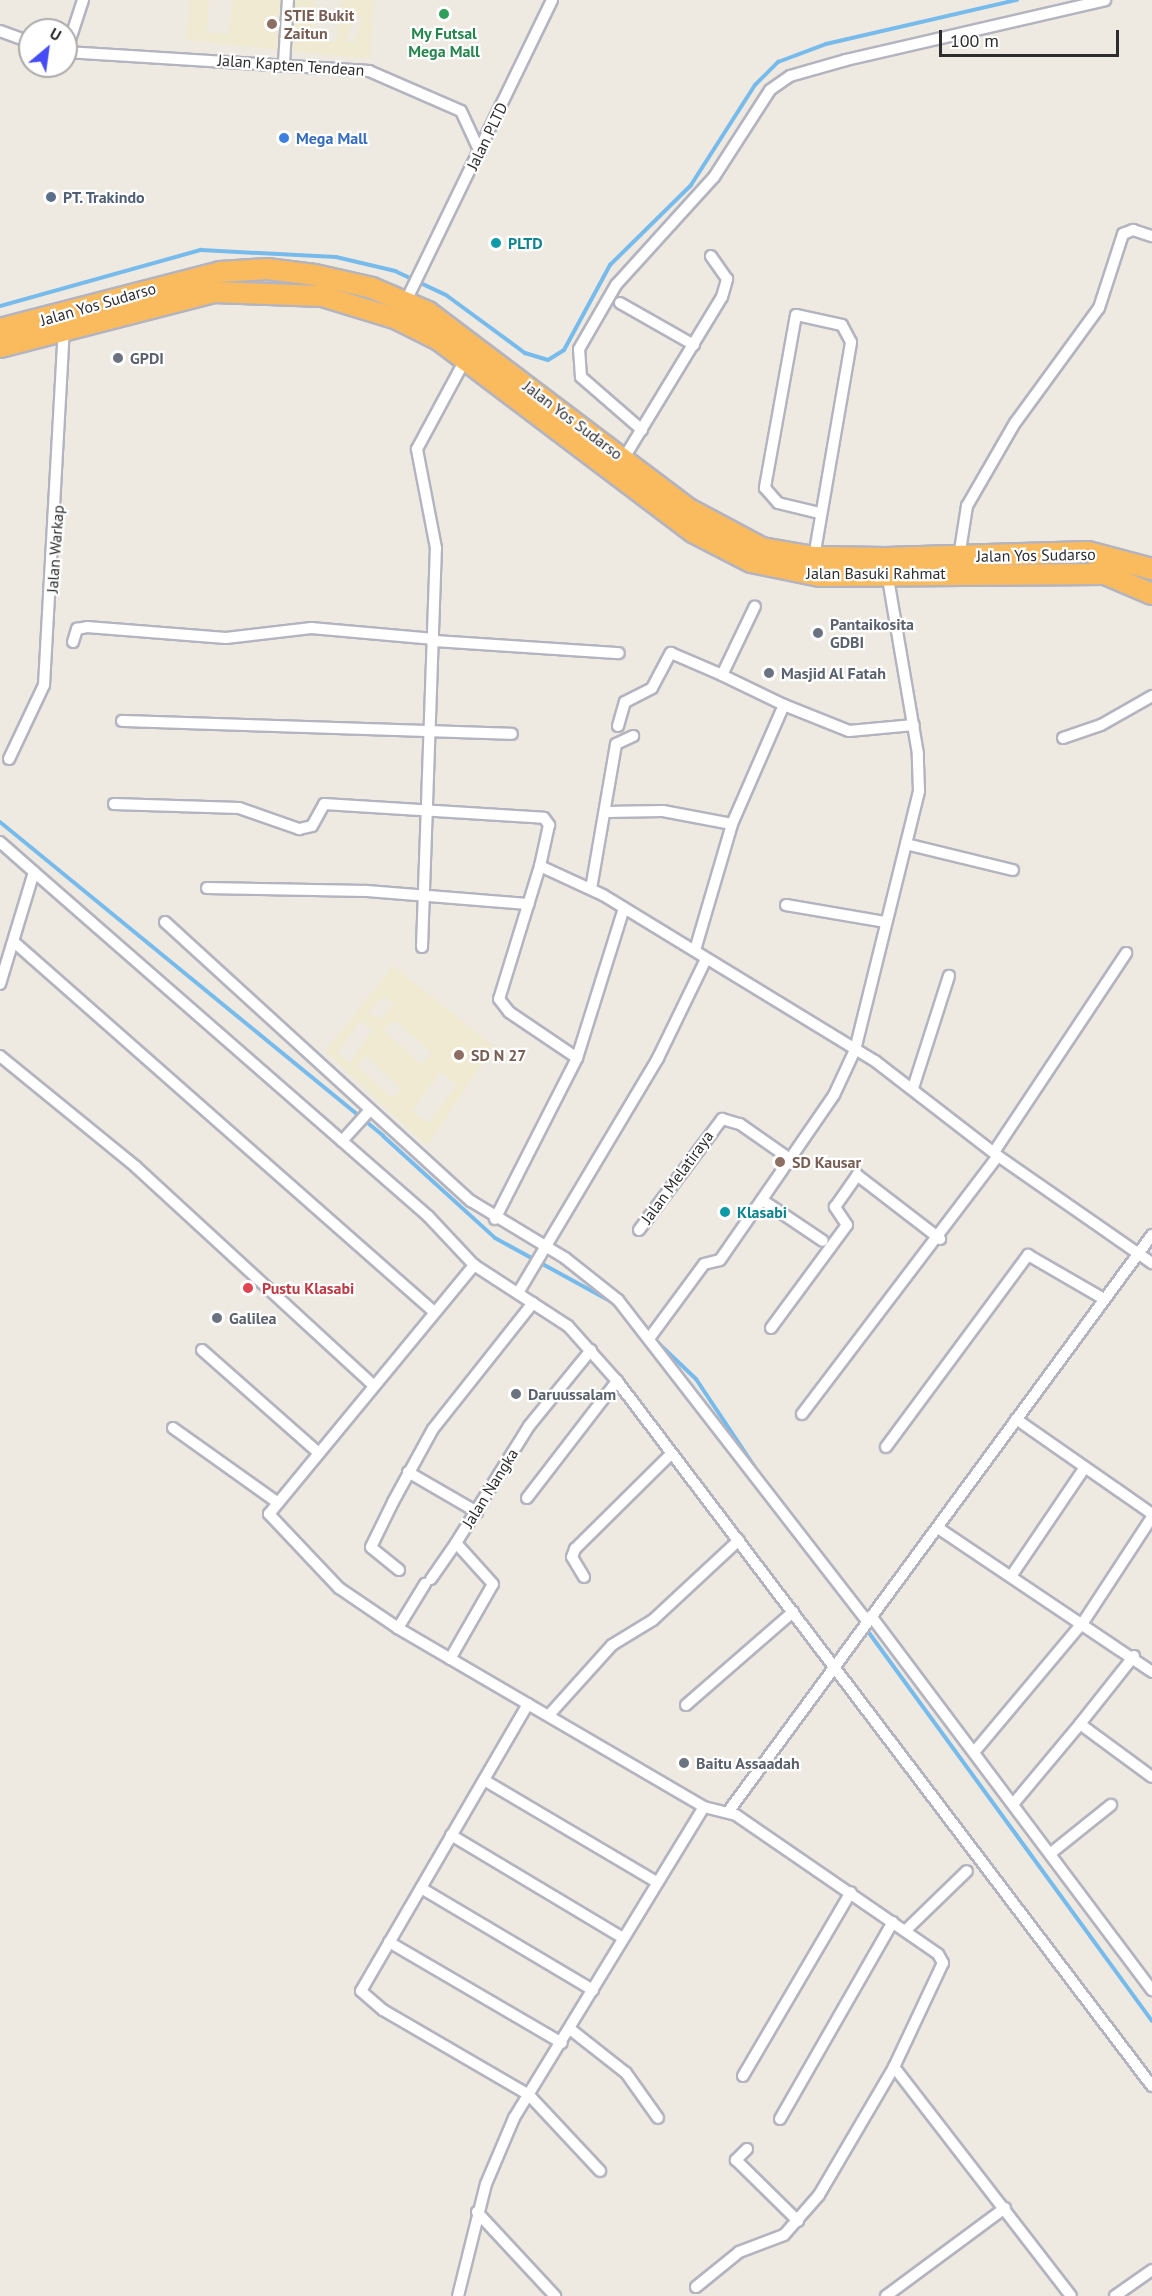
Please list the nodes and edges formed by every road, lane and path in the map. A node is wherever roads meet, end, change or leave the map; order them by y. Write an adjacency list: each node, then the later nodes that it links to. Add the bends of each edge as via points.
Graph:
1 (83, 0): 5 (street)
2 (288, 0): 9 (street)
3 (552, 0): 10 (street, Jalan PLTD)
4 (1105, 0): 19 (street, via 846,60 790,76 770,90 714,177 616,285 579,349 581,377)
5 (77, 18)
6 (0, 31): 7 (street)
7 (18, 38)
8 (78, 53): 9 (street, Jalan Kapten Tendean)
9 (284, 63): 10 (street, Jalan Kapten Tendean, via 369,71 435,96 461,111)
10 (480, 152): 13 (street, Jalan PLTD)
11 (1152, 236): 23 (street, via 1133,230 1123,234 1099,308 1015,423 967,506)
12 (711, 256): 17 (street, via 724,272 726,287)
13 (405, 302): 15 (highway, Jalan Basuki Rahmat, via 242,290); 16 (highway, Jalan Yos Sudarso, via 315,275 242,269 179,280); 18 (highway, Jalan Basuki Rahmat); 20 (highway, Jalan Yos Sudarso, via 446,324)
14 (620, 303): 17 (street)
15 (64, 330): 16 (highway, Jalan Basuki Rahmat); 41 (street, Jalan Warkap, via 44,685)
16 (1, 338)
17 (694, 345): 19 (street)
18 (466, 358): 24 (highway, Jalan Basuki Rahmat, via 640,493 732,554 791,572); 28 (street, via 417,445 436,548)
19 (642, 429): 20 (street)
20 (624, 459): 22 (highway, Jalan Yos Sudarso, via 687,508 741,540)
21 (819, 513): 21 (street, via 778,503 765,488 796,315 842,325 851,342); 22 (street)
22 (814, 557): 24 (highway, Jalan Yos Sudarso)
23 (959, 557): 24 (highway, Jalan Yos Sudarso); 25 (highway, Jalan Yos Sudarso, via 1088,552)
24 (886, 567): 26 (highway, Jalan Basuki Rahmat, via 1088,573 1132,581); 35 (street)
25 (1152, 569)
26 (1152, 594)
27 (755, 606): 31 (street)
28 (436, 640): 29 (street, via 321,629 261,630 226,638 87,627 77,629); 30 (street); 37 (street)
29 (73, 642)
30 (619, 652)
31 (722, 675): 33 (street); 36 (street, via 671,653 652,688 625,702)
32 (1152, 696): 40 (street, via 1101,725)
33 (784, 705): 35 (street, via 849,731 874,733); 45 (street)
34 (122, 721): 37 (street)
35 (914, 725): 47 (street, via 919,791)
36 (618, 726)
37 (428, 728): 38 (street); 43 (street)
38 (512, 734)
39 (633, 736): 44 (street, via 616,744)
40 (1063, 738)
41 (9, 759)
42 (114, 804): 43 (street, via 238,808 299,829 312,826 324,804)
43 (426, 809): 48 (street, via 544,818 549,825); 53 (street)
44 (608, 812): 45 (street, via 663,811); 52 (street)
45 (732, 824): 61 (street)
46 (0, 842): 50 (street)
47 (906, 844): 49 (street); 58 (street)
48 (540, 866): 52 (street); 54 (street)
49 (1013, 870)
50 (34, 872): 59 (street); 71 (street)
51 (207, 888): 53 (street)
52 (591, 889): 56 (street)
53 (423, 897): 54 (street); 60 (street)
54 (528, 904): 68 (street, via 500,1004)
55 (786, 904): 58 (street)
56 (624, 908): 61 (street); 68 (street)
57 (165, 922): 70 (street)
58 (885, 922): 66 (street)
59 (14, 942): 65 (street); 87 (street)
60 (422, 947)
61 (695, 950): 63 (street)
62 (1126, 953): 72 (street)
63 (706, 959): 66 (street); 80 (street, via 658,1058)
64 (950, 976): 69 (street)
65 (0, 984)
66 (855, 1050): 69 (street); 73 (street, via 834,1095)
67 (0, 1056): 93 (street, via 136,1167)
68 (577, 1058): 75 (street)
69 (913, 1088): 72 (street)
70 (367, 1113): 71 (street); 75 (street)
71 (345, 1138): 83 (street)
72 (996, 1154): 78 (street); 81 (street)
73 (790, 1159): 74 (street); 76 (street, Jalan Melatiraya, via 740,1124 722,1119)
74 (762, 1200): 79 (street); 89 (street, via 720,1260 704,1264)
75 (495, 1219): 80 (street)
76 (639, 1230)
77 (1152, 1235): 81 (street)
78 (940, 1239): 88 (street, via 857,1175 835,1207 847,1225); 94 (street)
79 (823, 1241)
80 (541, 1252): 84 (street); 89 (street, via 618,1300)
81 (1139, 1253): 82 (street); 85 (street)
82 (1152, 1263)
83 (474, 1265): 84 (street); 87 (street)
84 (520, 1290): 86 (street)
85 (1104, 1299): 95 (street); 97 (street, via 1028,1255)
86 (533, 1303): 91 (street, via 568,1326); 101 (street, via 445,1413)
87 (433, 1311): 93 (street)
88 (771, 1328)
89 (651, 1336): 113 (street)
90 (202, 1350): 98 (street)
91 (591, 1350): 92 (street); 104 (street, Jalan Nangka, via 526,1431)
92 (617, 1381): 99 (street); 102 (street)
93 (374, 1386): 98 (street)
94 (802, 1414)
95 (1016, 1419): 100 (street); 106 (street)
96 (173, 1428): 103 (street)
97 (886, 1447)
98 (319, 1453): 103 (street)
99 (670, 1455): 107 (street); 111 (street, via 575,1549 572,1557)
100 (1084, 1467): 105 (street); 110 (street)
101 (408, 1472): 104 (street); 109 (street, via 371,1547)
102 (527, 1498)
103 (278, 1503): 115 (street, via 269,1514 293,1534 315,1565)
104 (477, 1512): 108 (street, Jalan Nangka)
105 (1152, 1515): 114 (street)
106 (938, 1528): 110 (street); 113 (street)
107 (739, 1540): 112 (street); 122 (street, via 653,1620 612,1646)
108 (456, 1543): 115 (street); 117 (street, Jalan Nangka, via 494,1584)
109 (399, 1570)
110 (1012, 1575): 114 (street)
111 (584, 1577)
112 (793, 1612): 118 (street); 121 (street)
113 (868, 1620): 118 (street); 124 (street)
114 (1083, 1621): 116 (street); 124 (street)
115 (398, 1628): 117 (street)
116 (1134, 1656): 119 (street); 123 (street)
117 (450, 1659): 120 (street)
118 (838, 1662): 130 (street); 147 (street)
119 (1152, 1672)
120 (528, 1704): 122 (street); 126 (street)
121 (686, 1705)
122 (549, 1715): 129 (street)
123 (1080, 1724): 125 (street); 127 (street)
124 (975, 1750): 127 (street)
125 (1152, 1777)
126 (484, 1780): 131 (street); 134 (street)
127 (1014, 1803): 132 (street)
128 (1111, 1805): 132 (street)
129 (704, 1807): 130 (street); 134 (street)
130 (728, 1812): 136 (street)
131 (451, 1835): 135 (street); 139 (street)
132 (1051, 1853): 142 (street)
133 (967, 1871): 138 (street)
134 (655, 1881): 139 (street)
135 (421, 1888): 140 (street); 141 (street)
136 (851, 1892): 137 (street); 146 (street)
137 (893, 1922): 138 (street); 150 (street)
138 (905, 1931): 145 (street, via 938,1954 943,1968)
139 (623, 1938): 141 (street)
140 (389, 1942): 144 (street); 148 (street, via 363,1994)
141 (593, 1990): 143 (street)
142 (1152, 1990)
143 (570, 2029): 144 (street); 149 (street, via 626,2073)
144 (562, 2043): 148 (street)
145 (894, 2067): 153 (street); 155 (street, via 832,2177)
146 (743, 2076)
147 (1152, 2086)
148 (529, 2095): 152 (street); 154 (street, via 495,2159)
149 (658, 2118)
150 (780, 2119)
151 (747, 2149): 155 (street, via 736,2160)
152 (600, 2171)
153 (1005, 2208): 160 (street); 161 (street)
154 (477, 2212): 158 (street); 159 (street)
155 (798, 2221): 157 (street, via 779,2238 739,2252)
156 (1152, 2270): 162 (street)
157 (696, 2287)
158 (458, 2296)
159 (555, 2296)
160 (886, 2296)
161 (1071, 2296)
162 (1116, 2296)

